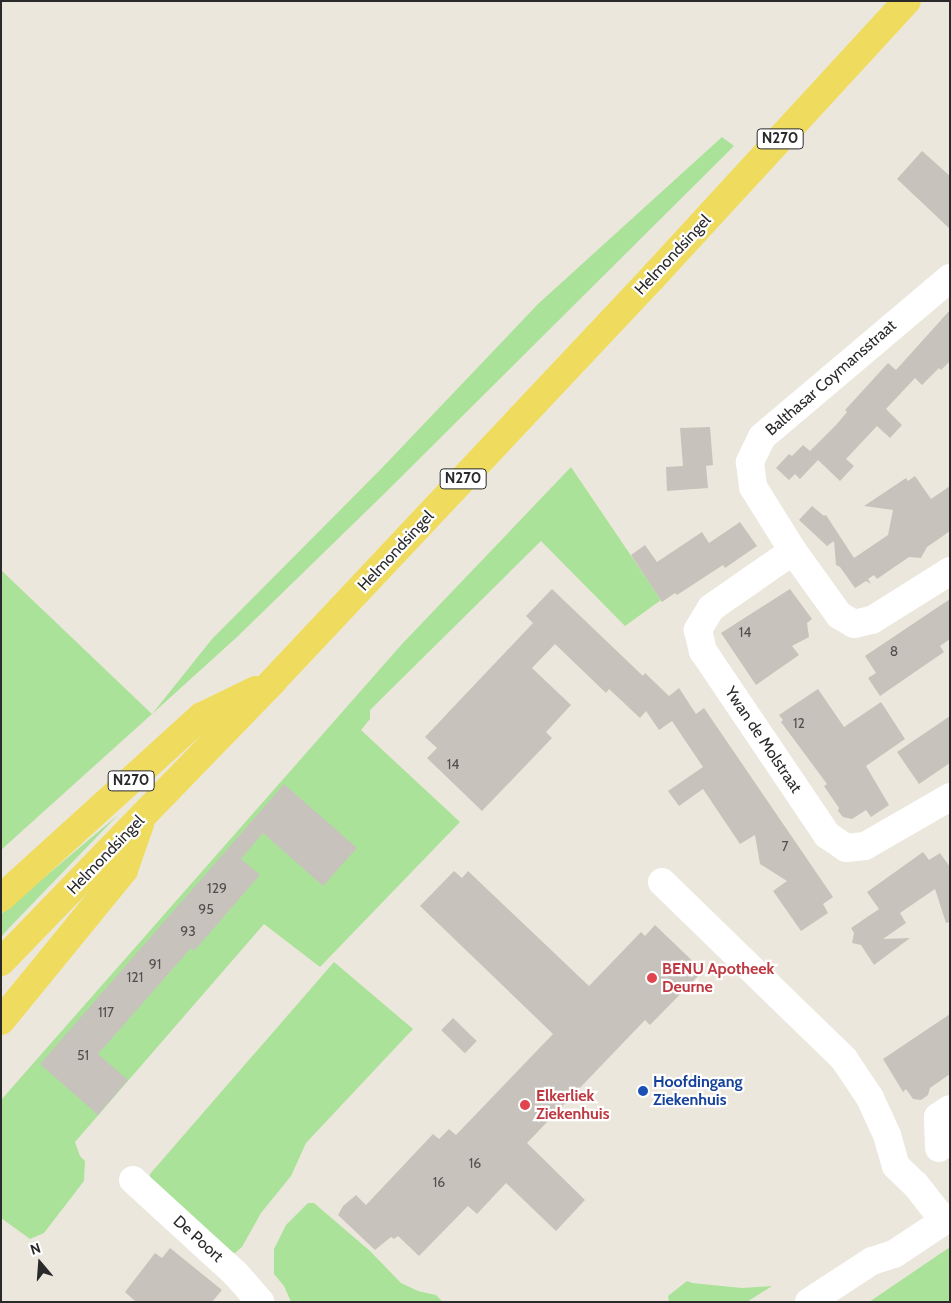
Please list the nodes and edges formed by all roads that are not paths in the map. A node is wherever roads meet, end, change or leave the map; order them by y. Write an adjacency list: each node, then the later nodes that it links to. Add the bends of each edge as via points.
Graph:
1 (907, 1): 5 (main road, Helmondsingel / N270)
2 (950, 278): 3 (street, Balthasar Coymansstraat, via 762,437 750,462 753,487)
3 (793, 551): 4 (street, Balthasar Coymansstraat, via 839,615 854,624 872,620); 6 (street, Ywan de Molstraat, via 711,608 698,630 703,651 827,835 846,848 865,846)
4 (950, 570)
5 (273, 682): 7 (main road, Helmondsingel / N270); 9 (main road, N270, via 202,716)
6 (950, 797)
7 (143, 817): 10 (main road, Helmondsingel / N270); 11 (main road, N270, via 124,870)
8 (662, 882): 15 (street, via 844,1059 870,1098 887,1135 896,1166)
9 (1, 898)
10 (1, 962)
11 (1, 1021)
12 (950, 1109): 13 (street, via 938,1117)
13 (939, 1148)
14 (133, 1180): 16 (street, De Poort, via 236,1274)
15 (945, 1211): 17 (street, via 894,1254 872,1261)
16 (260, 1302)
17 (809, 1302)

